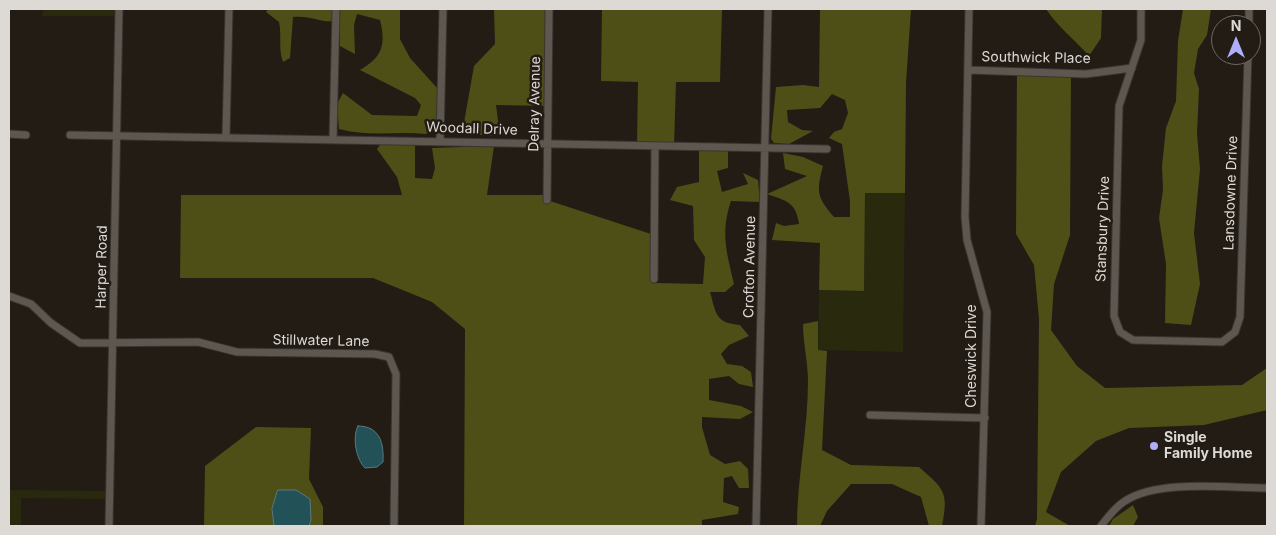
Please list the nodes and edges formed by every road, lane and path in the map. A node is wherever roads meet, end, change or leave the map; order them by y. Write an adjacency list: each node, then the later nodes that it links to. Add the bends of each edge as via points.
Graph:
1 (119, 9): 15 (street, Harper Road)
2 (229, 9): 16 (street)
3 (336, 9): 17 (street)
4 (443, 9): 18 (street)
5 (549, 9): 19 (street, Delray Avenue)
6 (768, 9): 21 (street, Crofton Avenue)
7 (969, 9): 11 (street, Cheswick Drive)
8 (1142, 9): 10 (street, Stansbury Drive, via 1141,40)
9 (1248, 65): 26 (street, Lansdowne Drive, via 1240,317)
10 (1132, 68): 11 (street, Southwick Place, via 1086,74); 26 (street, Stansbury Drive, via 1119,106 1114,316 1120,332 1133,340 1222,342)
11 (968, 70): 29 (street, Cheswick Drive, via 965,217 967,240 987,312)
12 (9, 134): 13 (street)
13 (26, 135)
14 (70, 135): 15 (street, Woodall Drive)
15 (116, 136): 16 (street, Woodall Drive); 27 (street, Harper Road)
16 (226, 136): 17 (street, Woodall Drive)
17 (333, 139): 18 (street, Woodall Drive)
18 (440, 140): 19 (street, Woodall Drive)
19 (547, 144): 20 (street, Woodall Drive); 23 (street, Delray Avenue)
20 (655, 146): 21 (street, Woodall Drive); 24 (street)
21 (765, 148): 22 (street, Woodall Drive); 33 (street, Crofton Avenue)
22 (827, 149)
23 (547, 200)
24 (654, 279)
25 (9, 296): 27 (street, via 31,304 80,343)
26 (1235, 332)
27 (112, 342): 31 (street, Harper Road); 32 (street, Stillwater Lane, via 198,342 237,352 375,354 389,357 396,374)
28 (870, 415): 29 (street)
29 (985, 418): 34 (street, Cheswick Drive)
30 (1267, 488): 35 (street, via 1166,487 1148,491 1126,501)
31 (109, 526)
32 (394, 526)
33 (756, 526)
34 (981, 526)
35 (1101, 526)

